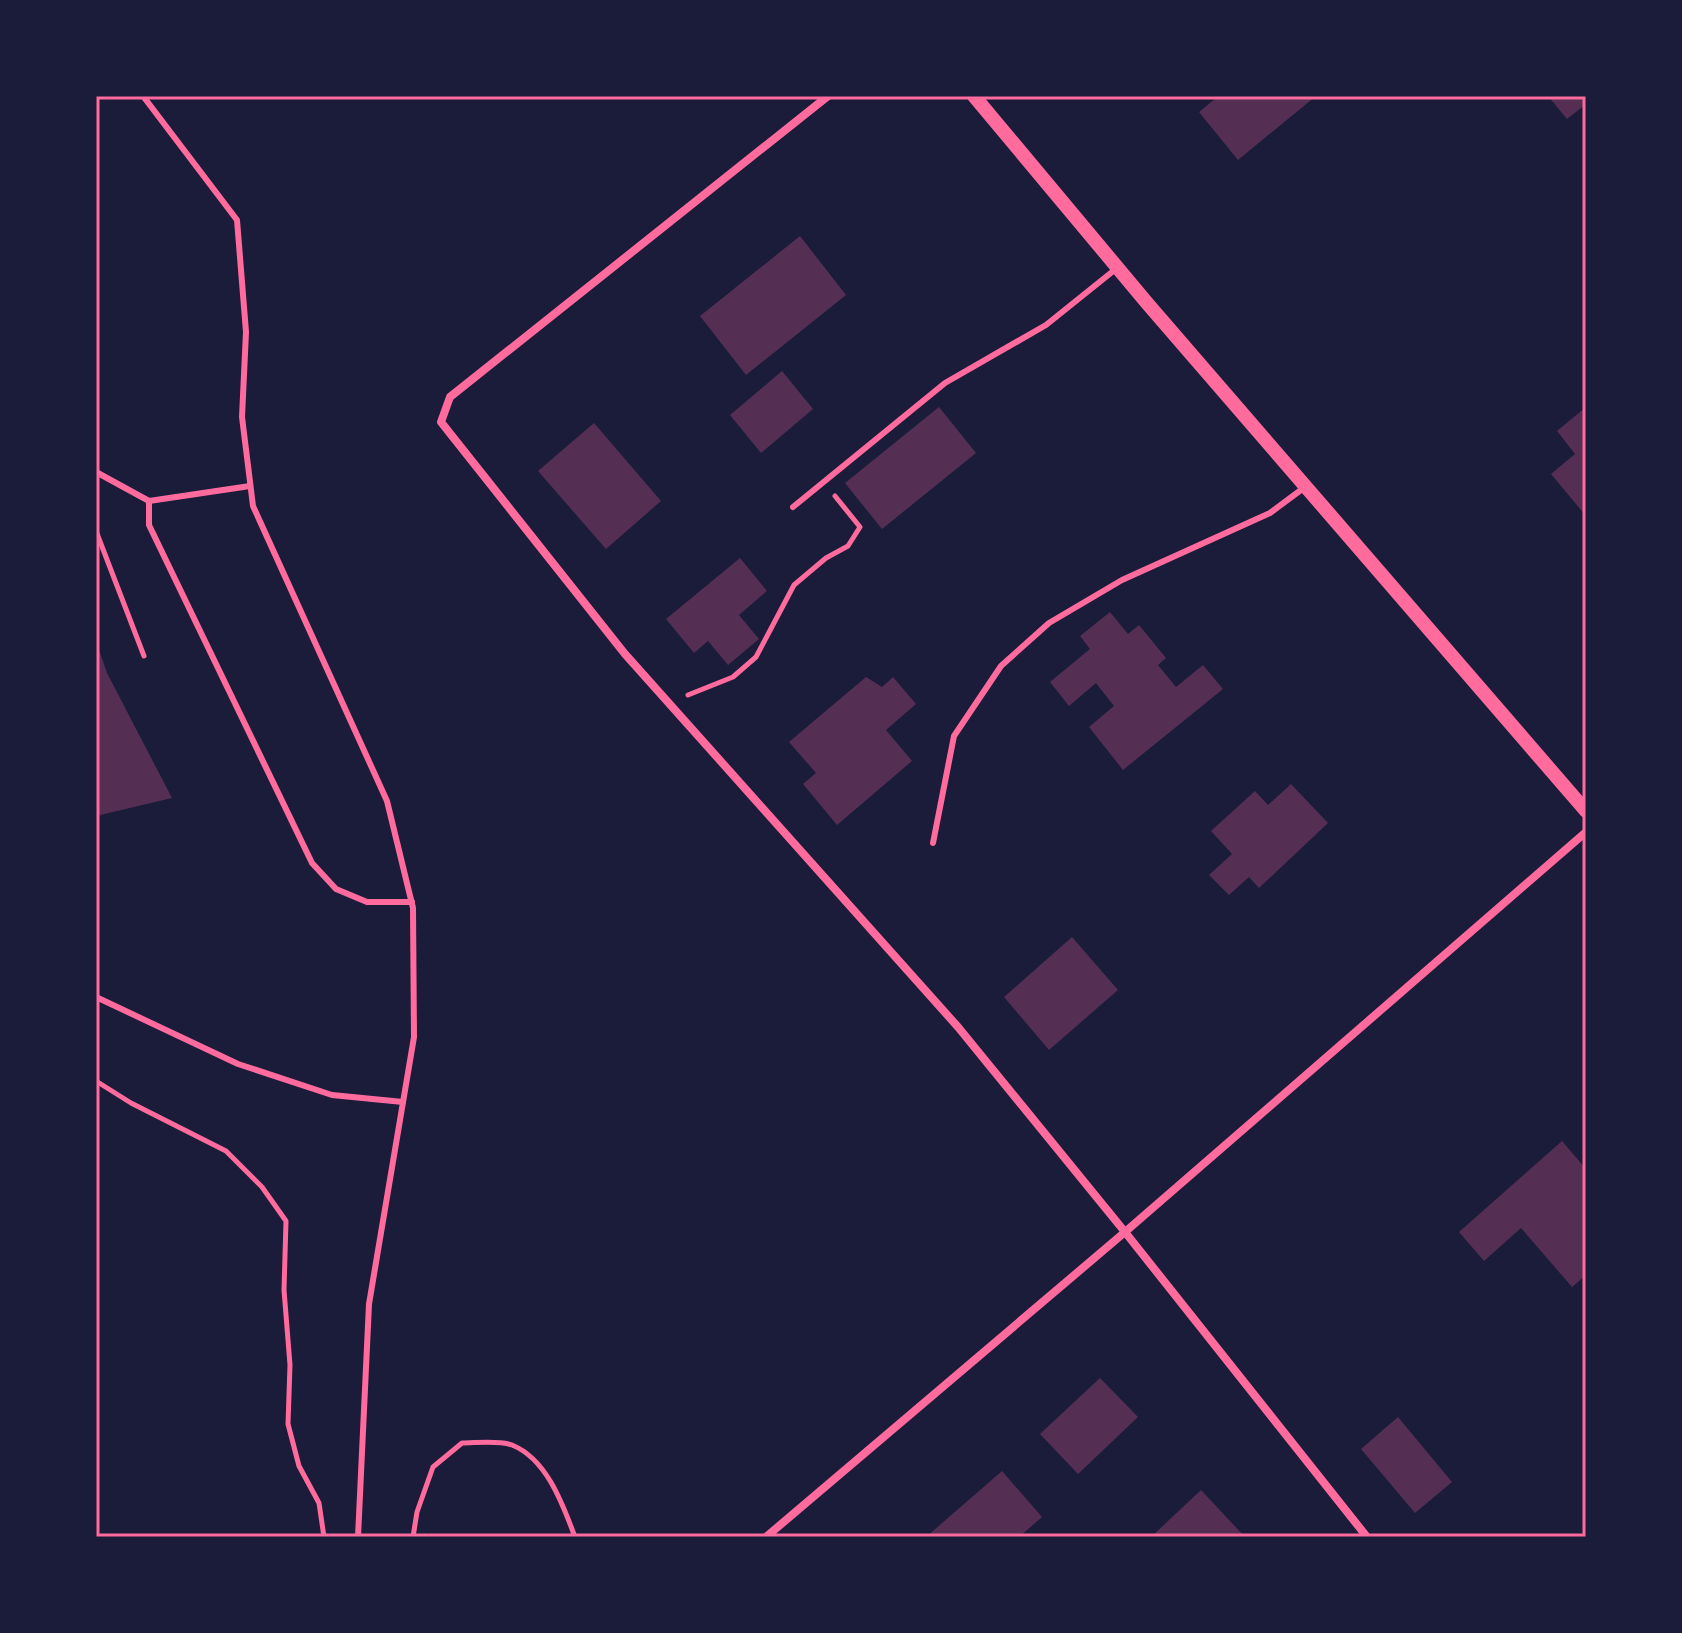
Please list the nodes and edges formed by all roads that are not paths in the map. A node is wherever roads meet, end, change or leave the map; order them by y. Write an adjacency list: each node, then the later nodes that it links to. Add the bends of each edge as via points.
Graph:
1 (143, 96): 6 (lane, via 237,220 246,332 242,417)
2 (828, 96): 16 (street, via 450,397 441,422 625,654 958,1027)
3 (974, 96): 4 (street)
4 (1117, 268): 7 (street); 9 (lane, via 1046,325 945,383)
5 (96, 472): 8 (lane)
6 (250, 486): 8 (lane); 13 (lane, via 253,506 387,801)
7 (1305, 487): 10 (street); 12 (lane, via 1270,513 1122,580 1061,615 1001,666 954,736)
8 (149, 501): 13 (lane, via 149,525 312,863 336,889 367,902)
9 (793, 507)
10 (1586, 811)
11 (1586, 832): 16 (street)
12 (933, 843)
13 (412, 902): 15 (lane, via 414,1037)
14 (96, 997): 15 (lane, via 238,1064 332,1095)
15 (403, 1102): 17 (lane, via 369,1304)
16 (1125, 1232): 18 (street); 19 (street)
17 (358, 1537)
18 (766, 1537)
19 (1367, 1537)

